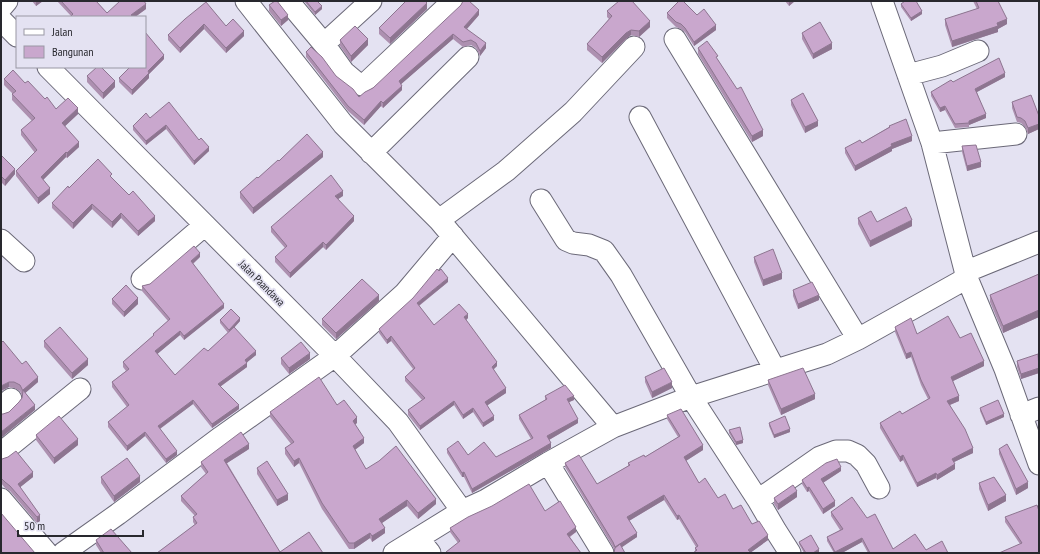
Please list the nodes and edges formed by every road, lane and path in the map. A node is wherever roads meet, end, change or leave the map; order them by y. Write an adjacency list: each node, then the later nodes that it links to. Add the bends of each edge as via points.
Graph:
1 (8, 1): 7 (street)
2 (246, 1): 20 (street, via 343,124)
3 (288, 1): 11 (street)
4 (371, 1): 11 (street)
5 (453, 1): 11 (street, via 362,85 344,72)
6 (882, 1): 16 (street)
7 (1, 8)
8 (1, 20): 9 (street)
9 (16, 35)
10 (676, 39): 30 (street)
11 (324, 44)
12 (634, 47): 22 (street, via 573,112 506,171)
13 (978, 51): 16 (street, via 942,66)
14 (468, 57): 20 (street)
15 (49, 68): 23 (street, Jalan Paandawa)
16 (908, 75): 19 (street)
17 (640, 117): 32 (street)
18 (1016, 134): 19 (street)
19 (932, 143): 28 (street)
20 (371, 153): 22 (street)
21 (541, 200): 34 (street, via 566,240 604,251 621,275)
22 (439, 220): 24 (street)
23 (205, 225): 29 (street); 31 (street, Jalan Paandawa)
24 (453, 236): 31 (street, via 405,292); 36 (street)
25 (1, 240): 27 (street)
26 (1039, 242): 28 (street)
27 (24, 261)
28 (966, 276): 30 (street); 35 (street, via 1004,369)
29 (142, 279)
30 (858, 339): 32 (street, via 827,354)
31 (335, 356): 43 (street, Jalan Paandawa, via 398,422); 46 (street)
32 (775, 370): 34 (street)
33 (80, 389): 37 (street)
34 (691, 397): 36 (street); 42 (street)
35 (1030, 412): 39 (street)
36 (613, 427): 38 (street)
37 (1, 453)
38 (548, 463): 43 (street, via 486,500); 48 (street)
39 (1039, 464)
40 (879, 488): 42 (street, via 858,455 848,451 836,451 820,457)
41 (1, 499): 45 (street)
42 (758, 500): 49 (street)
43 (462, 511): 44 (street)
44 (424, 545): 47 (street)
45 (47, 553)
46 (63, 553)
47 (394, 553)
48 (603, 553)
49 (790, 553)

